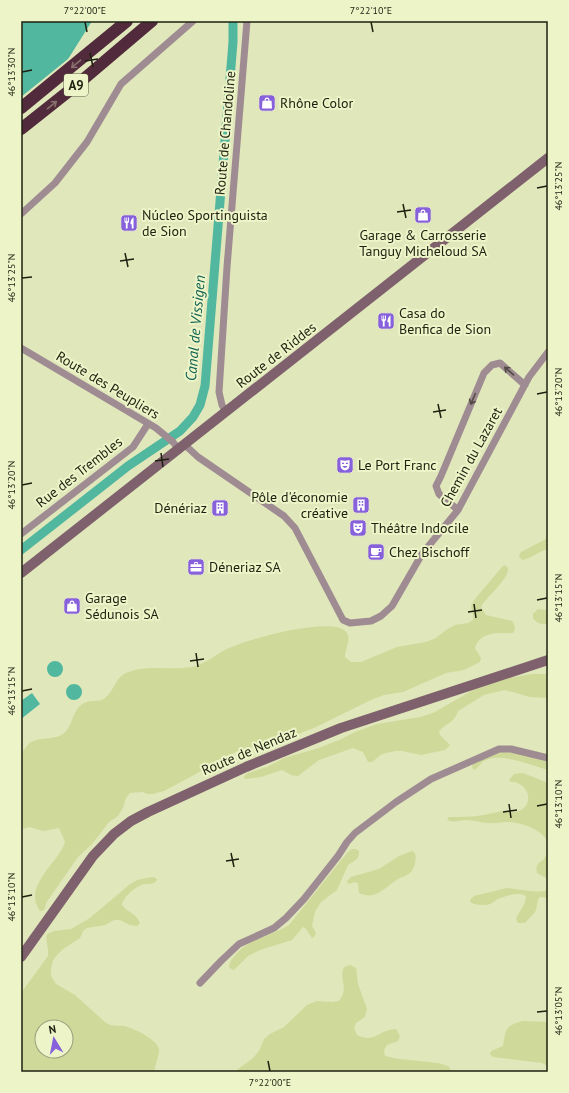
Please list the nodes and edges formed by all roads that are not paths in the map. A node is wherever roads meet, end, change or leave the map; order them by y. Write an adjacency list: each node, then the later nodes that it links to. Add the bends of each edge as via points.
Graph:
1 (127, 21): 5 (highway, A9, one-way to 5)
2 (152, 21): 6 (highway, A9, one-way to 2)
3 (193, 21): 8 (street, via 121,84 87,142 55,183)
4 (247, 21): 12 (street, Route de Chandoline, via 219,392)
5 (21, 108)
6 (21, 129)
7 (548, 158): 12 (street, Route de Riddes)
8 (21, 214)
9 (21, 348): 13 (street, Route des Peupliers)
10 (548, 352): 11 (street, Chemin du Lazaret)
11 (525, 385): 15 (street, Chemin du Lazaret); 15 (street, one-way to 15, via 500,362 492,365 484,373 436,486 439,494)
12 (226, 412): 14 (street, Route de Riddes)
13 (148, 424): 14 (street, Route des Peupliers); 16 (street, Rue des Trembles, via 133,447)
14 (179, 445): 15 (street, Chemin du Lazaret, via 284,516 295,528 343,620 350,623 371,621 388,611 398,599 422,554); 17 (street, Route de Riddes)
15 (458, 510)
16 (21, 534)
17 (21, 573)
18 (548, 660): 20 (street, Route de Nendaz, via 341,728 246,767 148,812 114,834 93,856)
19 (548, 758): 21 (street, via 511,748 499,749 422,784 350,838 304,899 282,922 239,944)
20 (21, 957)
21 (200, 983)

